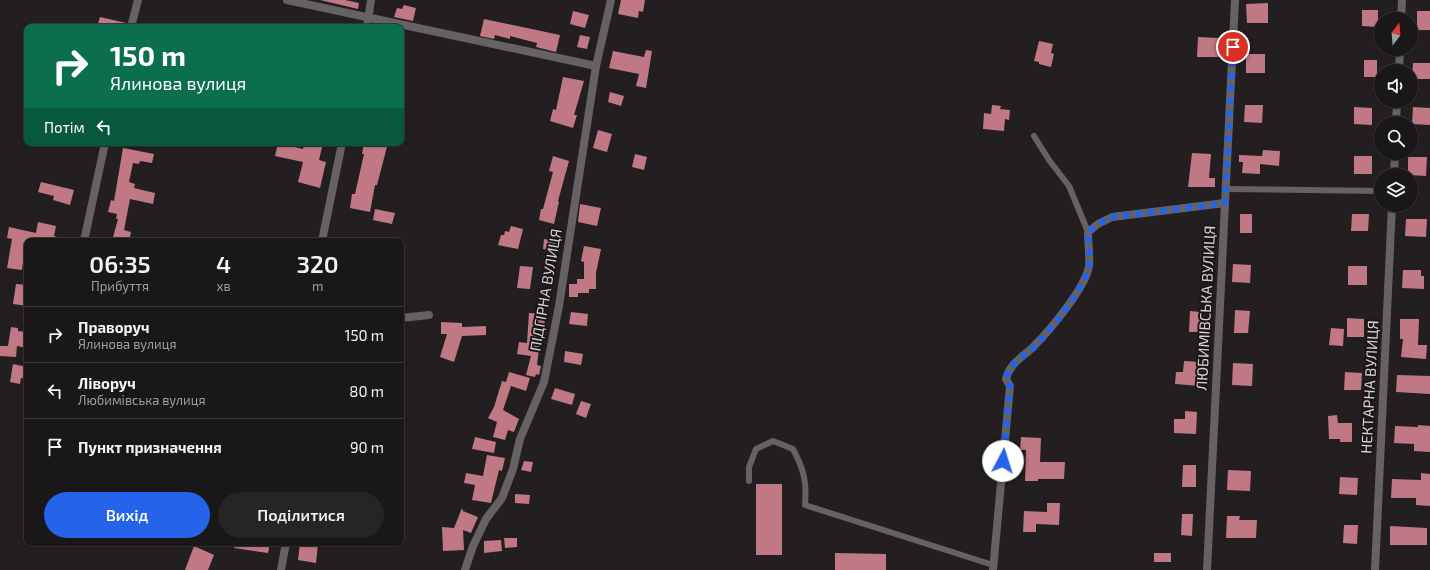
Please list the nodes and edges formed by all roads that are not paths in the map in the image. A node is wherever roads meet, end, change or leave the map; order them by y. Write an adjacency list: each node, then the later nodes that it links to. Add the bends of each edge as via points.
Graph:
1 (138, 0): 9 (street)
2 (287, 0): 8 (street)
3 (371, 0): 8 (street)
4 (611, 0): 13 (street, ПІДГІРНА ВУЛИЦЯ)
5 (1235, 0): 17 (street, ЛЮБИМІВСЬКА ВУЛИЦЯ)
6 (1402, 0): 7 (street)
7 (1401, 12)
8 (369, 18): 10 (street); 11 (street)
9 (132, 24)
10 (368, 24)
11 (397, 24)
12 (404, 25): 13 (street)
13 (596, 66): 30 (street, ПІДГІРНА ВУЛИЦЯ, via 559,306 544,382 520,439 513,469 502,498 486,519)
14 (1034, 136): 21 (lane, via 1068,186)
15 (104, 146): 22 (street)
16 (341, 146): 23 (street)
17 (1226, 189): 18 (lane); 19 (street, ЛЮБИМІВСЬКА ВУЛИЦЯ)
18 (1374, 190)
19 (1225, 203): 21 (street, via 1112,217); 31 (street, ЛЮБИМІВСЬКА ВУЛИЦЯ)
20 (1392, 212): 32 (street, НЕКТАРНА ВУЛИЦЯ)
21 (1088, 232): 28 (street, via 1089,267 1079,289 1047,332 1015,361 1006,379 1010,386)
22 (85, 238)
23 (323, 238)
24 (429, 315): 25 (street)
25 (404, 318)
26 (749, 481): 28 (lane, via 749,466 756,449 773,441 793,449 803,469 805,505)
27 (285, 546): 29 (street)
28 (993, 568)
29 (280, 570)
30 (465, 570)
31 (1207, 570)
32 (1375, 570)

